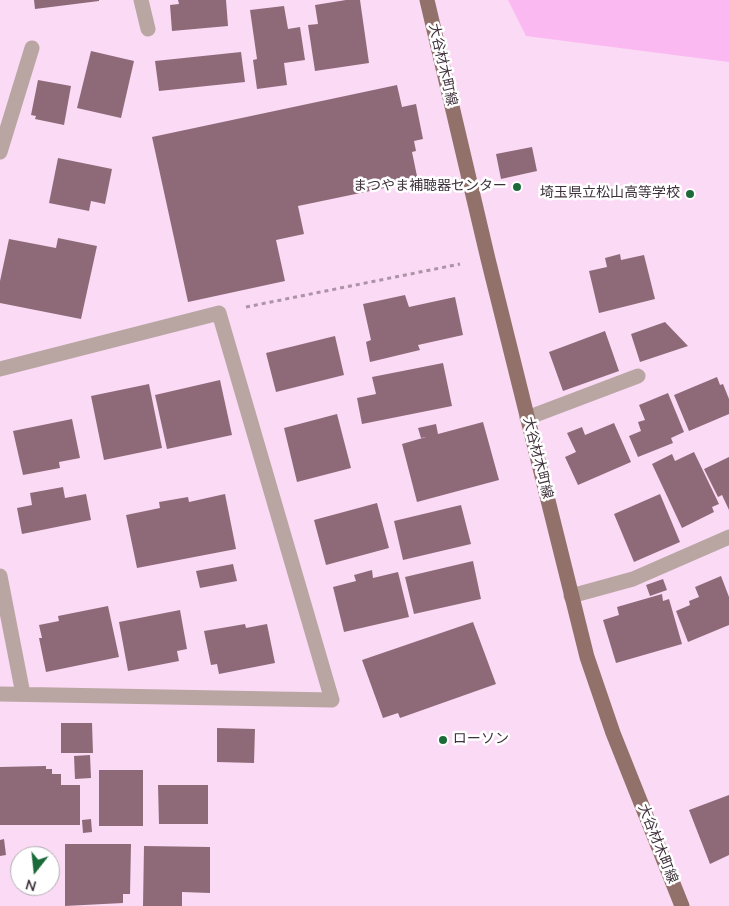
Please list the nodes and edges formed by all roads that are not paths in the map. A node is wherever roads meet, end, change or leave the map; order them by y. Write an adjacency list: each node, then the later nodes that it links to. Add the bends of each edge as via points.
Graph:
1 (141, 0): 3 (street)
2 (427, 0): 8 (main road, 大谷材木町線)
3 (148, 29)
4 (32, 48): 5 (street)
5 (0, 152)
6 (0, 370): 13 (street, via 219,313 332,700)
7 (638, 376): 8 (street)
8 (527, 418): 11 (main road, 大谷材木町線)
9 (729, 537): 11 (street, via 634,579)
10 (0, 576): 13 (street)
11 (571, 596): 14 (main road, 大谷材木町線, via 587,657 613,733)
12 (0, 694): 13 (street)
13 (23, 694)
14 (682, 906)

